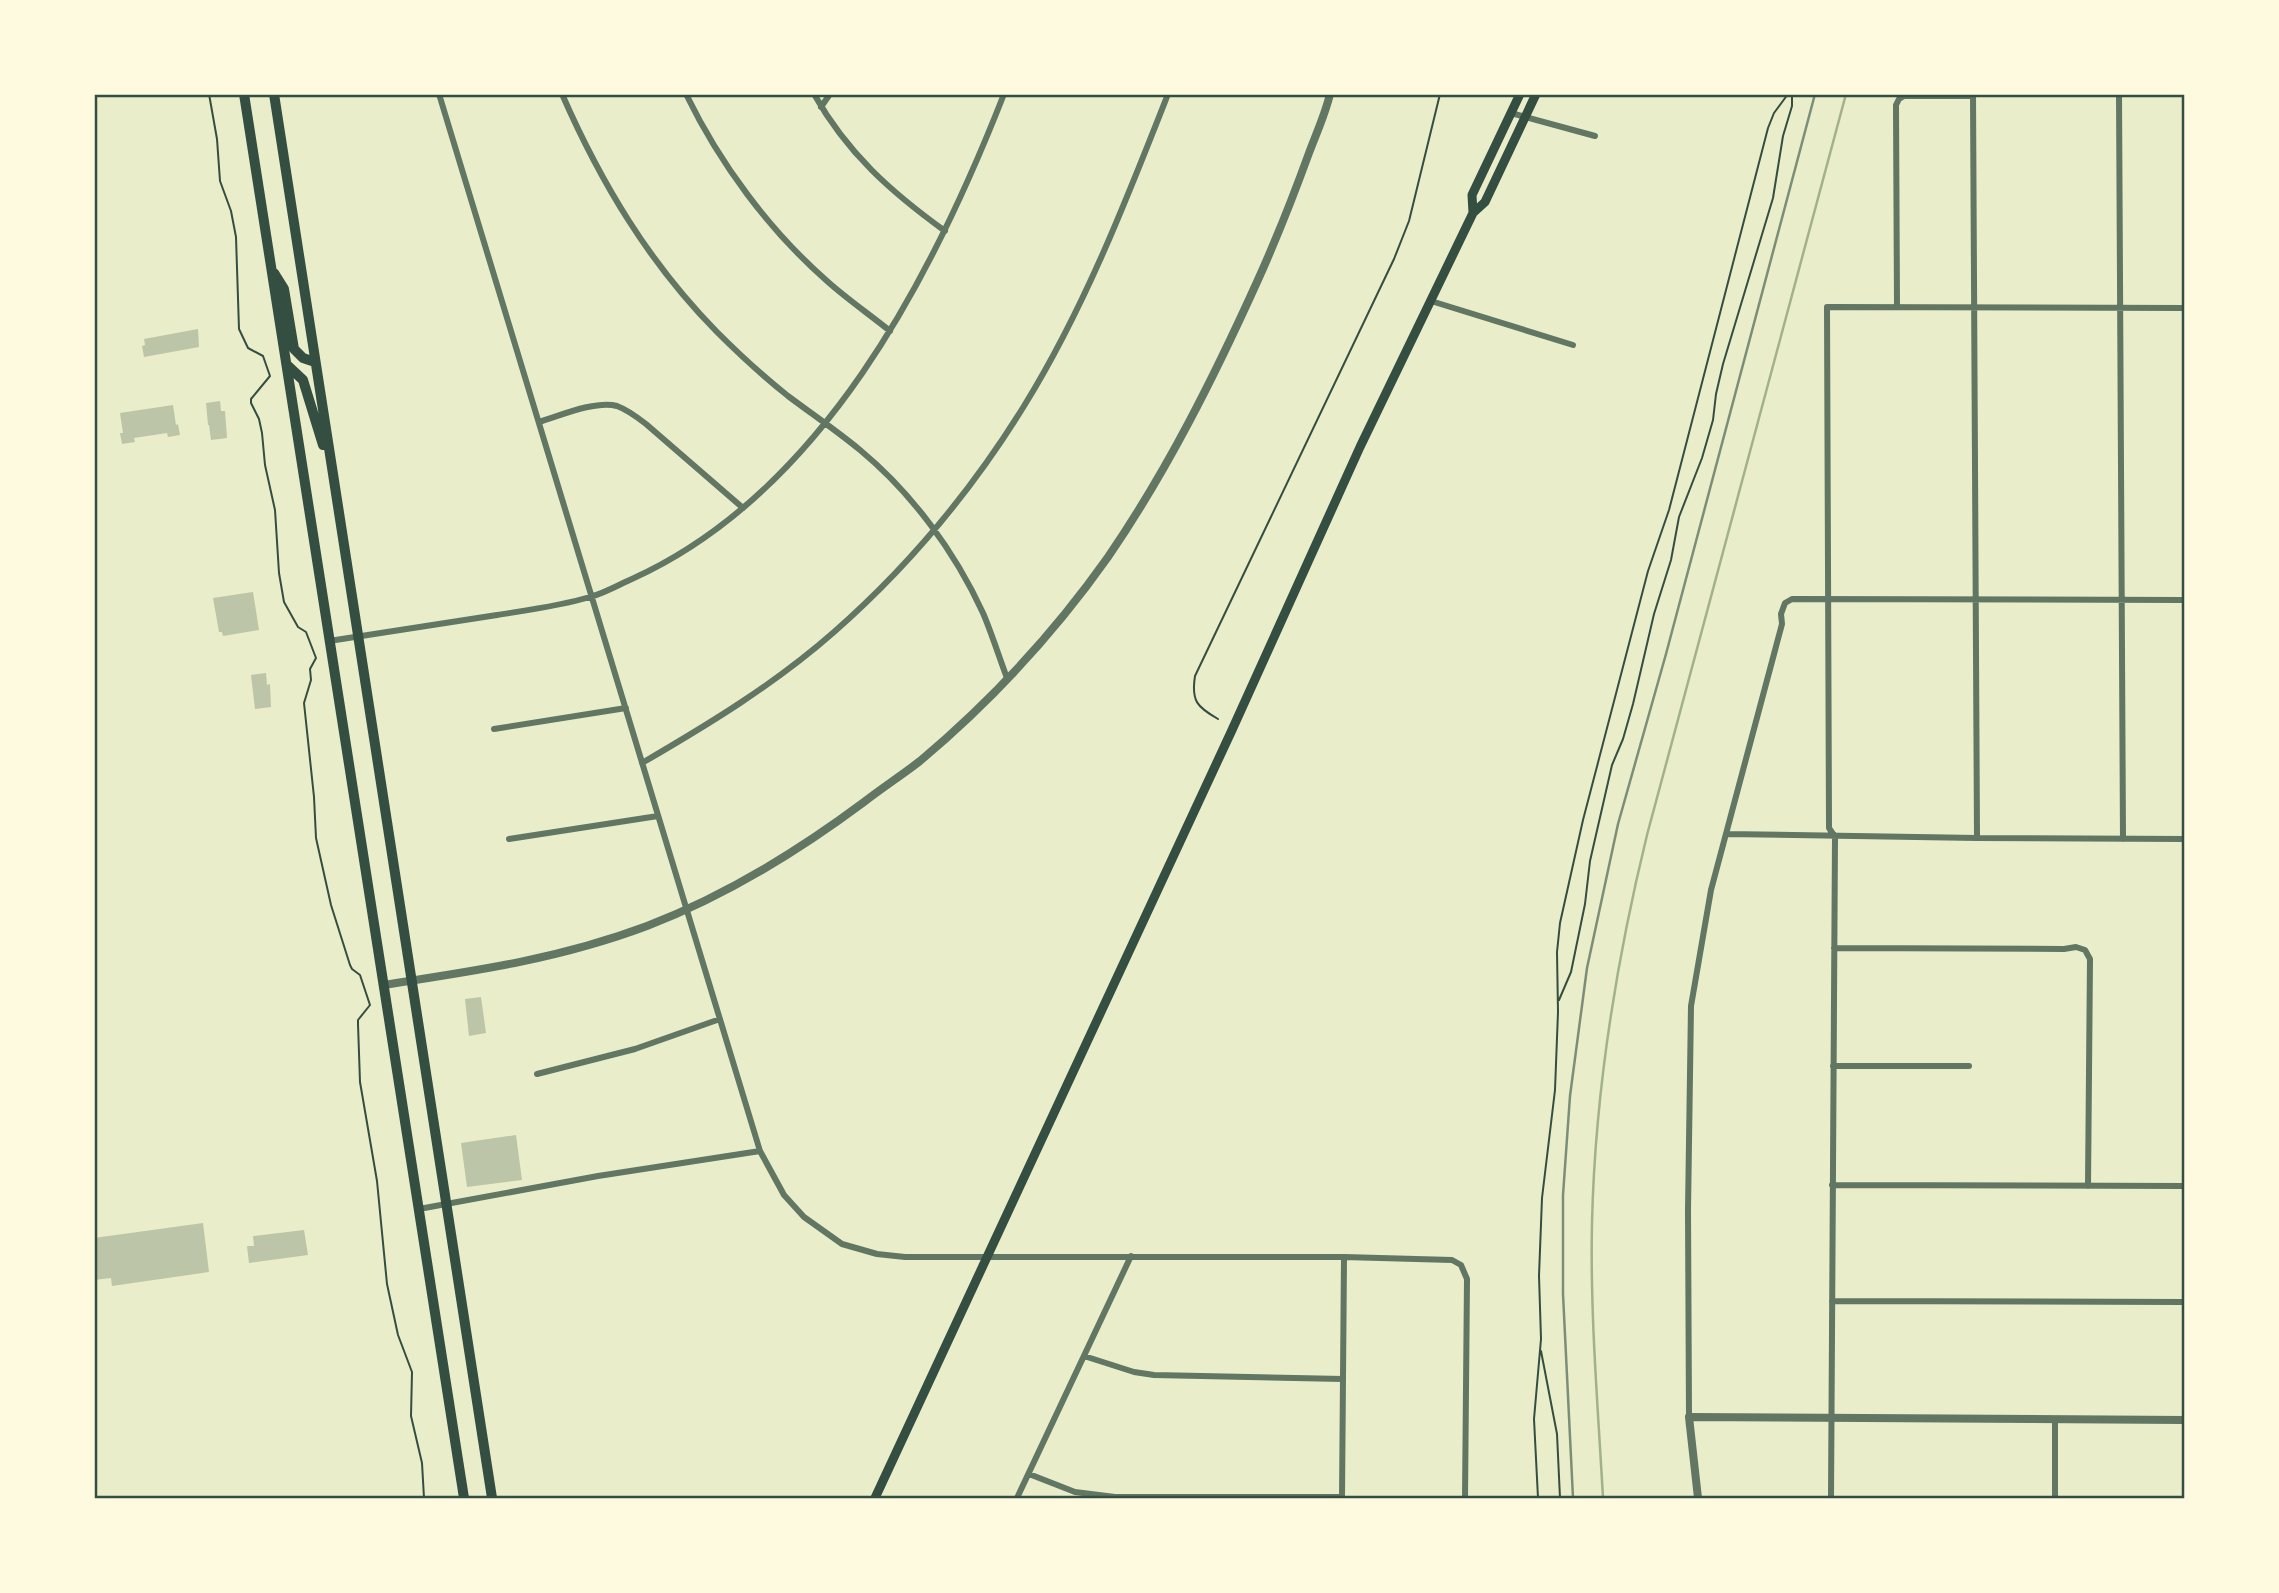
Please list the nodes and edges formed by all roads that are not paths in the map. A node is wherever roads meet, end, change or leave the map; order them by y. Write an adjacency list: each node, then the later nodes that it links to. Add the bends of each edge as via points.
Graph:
1 (244, 94): 21 (main road)
2 (274, 94): 29 (main road)
3 (439, 94): 31 (street)
4 (562, 94): 32 (street, via 609,191 672,281 717,332)
5 (686, 94): 27 (street, via 714,146 760,210 827,281)
6 (814, 94): 15 (street)
7 (830, 94): 15 (street)
8 (1004, 94): 20 (street)
9 (1168, 94): 35 (street, via 1078,306 1024,405 975,480)
10 (1330, 94): 43 (street, via 1287,215 1234,334 1157,481 1107,558)
11 (1520, 94): 16 (main road)
12 (1536, 94): 17 (main road)
13 (2119, 94): 25 (street)
14 (1973, 95): 23 (street, via 1899,99); 24 (street)
15 (821, 107): 20 (street, via 870,171)
16 (1511, 113): 17 (street); 19 (main road, via 1472,195)
17 (1525, 117): 18 (street); 19 (main road, via 1485,202)
18 (1595, 136)
19 (1473, 213): 22 (main road)
20 (944, 231): 27 (street)
21 (272, 270): 29 (main road, via 284,289 294,349); 30 (main road)
22 (1431, 301): 28 (street); 69 (main road)
23 (1897, 307): 24 (street); 37 (street, via 1826,307)
24 (1974, 307): 25 (street); 38 (street)
25 (2120, 308): 26 (street); 39 (street)
26 (2185, 308)
27 (890, 331): 32 (street)
28 (1573, 345)
29 (315, 362): 33 (main road)
30 (286, 365): 33 (main road, via 303,380); 42 (main road)
31 (539, 422): 34 (street, via 588,407 615,406 646,424); 36 (street)
32 (825, 423): 34 (street); 35 (street, via 889,477)
33 (333, 476): 41 (main road)
34 (743, 508): 36 (street, via 709,536 659,566)
35 (934, 530): 43 (street, via 983,614); 46 (street, via 884,585 788,671)
36 (592, 597): 41 (street); 44 (street)
37 (1828, 600): 38 (street); 48 (street, via 1792,599 1785,603); 49 (street, via 1829,828)
38 (1976, 600): 39 (street); 50 (street)
39 (2122, 600): 40 (street); 52 (street)
40 (2185, 600)
41 (358, 636): 42 (street); 56 (main road)
42 (330, 641): 57 (main road)
43 (1007, 678): 54 (street, via 918,762 831,827 763,871)
44 (626, 708): 45 (street); 46 (street)
45 (494, 729)
46 (642, 764): 47 (street)
47 (658, 816): 51 (street); 54 (street)
48 (1726, 834): 49 (street); 75 (street, via 1691,1006)
49 (1835, 837): 50 (street); 55 (street)
50 (1977, 838): 52 (street)
51 (509, 839)
52 (2123, 839): 53 (street)
53 (2185, 839)
54 (686, 909): 56 (street, via 565,953); 58 (street)
55 (1834, 948): 59 (street); 64 (street, via 2085,950 2090,959)
56 (411, 981): 57 (street); 66 (main road)
57 (383, 985): 67 (main road)
58 (720, 1019): 61 (street, via 635,1049); 62 (street)
59 (1833, 1066): 60 (street); 63 (street)
60 (1969, 1066)
61 (537, 1074)
62 (760, 1150): 66 (street); 69 (street, via 784,1195 804,1217 842,1244 886,1255)
63 (1832, 1185): 64 (street); 71 (street)
64 (2088, 1185): 65 (street)
65 (2185, 1186)
66 (446, 1205): 67 (street); 82 (main road)
67 (419, 1209): 81 (main road)
68 (1131, 1256): 69 (street); 70 (street); 73 (street)
69 (988, 1257): 83 (main road)
70 (1344, 1257): 74 (street); 85 (street, via 1461,1265 1467,1279)
71 (1832, 1301): 72 (street); 76 (street)
72 (2185, 1302)
73 (1084, 1356): 74 (street, via 1154,1375); 79 (street)
74 (1343, 1379): 80 (street)
75 (1689, 1418): 76 (street); 86 (street)
76 (1831, 1418): 77 (street); 87 (street)
77 (2055, 1419): 78 (street); 88 (street)
78 (2185, 1420)
79 (1029, 1474): 80 (street, via 1075,1492 1115,1497); 84 (street)
80 (1342, 1498)
81 (464, 1499)
82 (492, 1499)
83 (875, 1499)
84 (1017, 1499)
85 (1465, 1499)
86 (1698, 1499)
87 (1831, 1499)
88 (2055, 1499)

